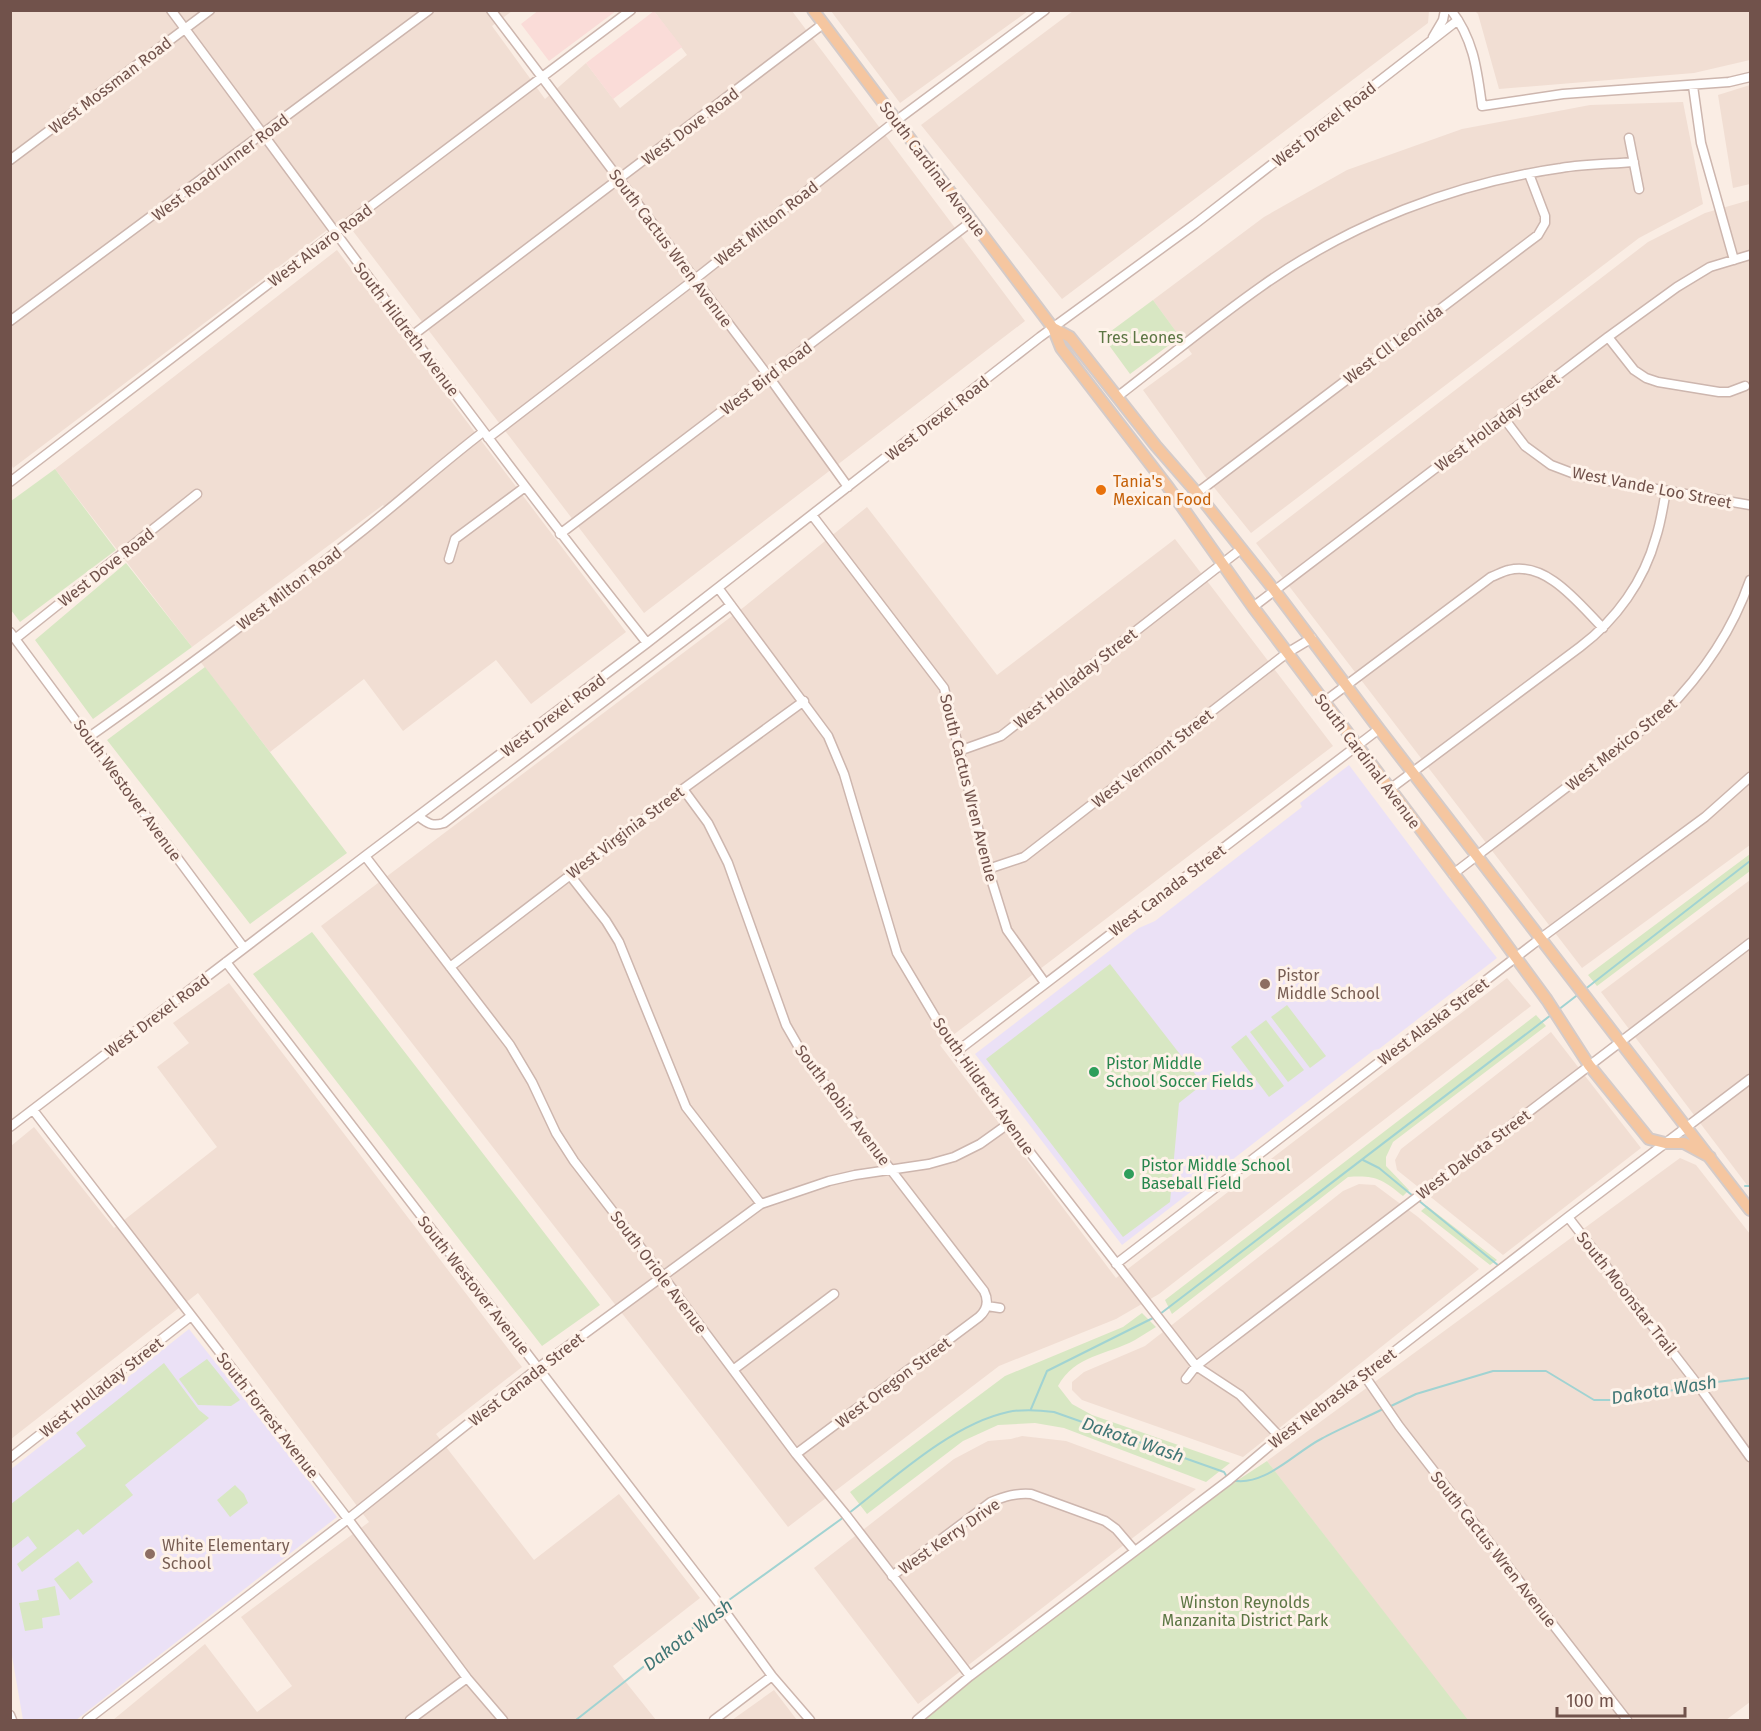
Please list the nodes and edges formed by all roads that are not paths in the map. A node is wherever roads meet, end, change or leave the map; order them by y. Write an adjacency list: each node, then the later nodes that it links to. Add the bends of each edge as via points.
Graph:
1 (171, 10): 12 (street, South Hildreth Avenue)
2 (210, 10): 12 (street, West Mossman Road)
3 (429, 10): 18 (street, West Roadrunner Road)
4 (491, 10): 15 (street, South Cactus Wren Avenue)
5 (631, 10): 15 (street, West Alvaro Road)
6 (813, 10): 11 (main road, South Cardinal Avenue)
7 (1045, 10): 17 (street, West Milton Road)
8 (1445, 10): 13 (street)
9 (1451, 10): 10 (street)
10 (1458, 20): 13 (street, West Drexel Road); 16 (street, via 1470,42 1482,106 1563,94)
11 (823, 24): 17 (main road, South Cardinal Avenue); 23 (street, West Dove Road)
12 (185, 29): 18 (street, South Hildreth Avenue); 20 (street, West Mossman Road)
13 (1429, 43): 31 (street, West Drexel Road)
14 (1750, 77): 16 (street)
15 (542, 78): 23 (street, South Cactus Wren Avenue); 26 (street, West Alvaro Road)
16 (1693, 86): 28 (street, via 1701,143)
17 (897, 120): 25 (main road, South Cardinal Avenue); 29 (street, West Milton Road)
18 (264, 135): 26 (street, South Hildreth Avenue); 30 (street, West Roadrunner Road)
19 (1629, 138): 21 (street)
20 (10, 160)
21 (1634, 162): 22 (street); 24 (street)
22 (1529, 174): 36 (street, via 1434,200 1340,239 1263,285); 43 (street, West Cll Leonida, via 1545,216 1538,235)
23 (620, 180): 29 (street, South Cactus Wren Avenue); 32 (street, West Dove Road)
24 (1639, 189)
25 (971, 222): 31 (main road, South Cardinal Avenue); 34 (street, West Bird Road)
26 (335, 233): 32 (street, South Hildreth Avenue); 39 (street, West Alvaro Road)
27 (1750, 255): 28 (street, West Holladay Street)
28 (1734, 260): 33 (street, West Holladay Street, via 1710,267 1677,287)
29 (695, 279): 34 (street, South Cactus Wren Avenue); 38 (street, West Milton Road)
30 (10, 321)
31 (1053, 328): 36 (main road, South Cardinal Avenue, via 1070,338); 41 (street, West Drexel Road); 50 (main road, South Cardinal Avenue, via 1061,348)
32 (413, 335): 38 (street, South Hildreth Avenue)
33 (1608, 337): 35 (street, via 1634,370 1646,378 1719,392); 37 (street, West Holladay Street)
34 (769, 376): 41 (street, South Cactus Wren Avenue); 47 (street, West Bird Road)
35 (1745, 386)
36 (1117, 397): 43 (main road, South Cardinal Avenue)
37 (1503, 417): 42 (street, West Vande Loo Street, via 1526,446 1551,465 1580,476); 53 (street, West Holladay Street)
38 (485, 435): 40 (street, South Hildreth Avenue); 65 (street, West Milton Road, via 432,472 356,536 153,692)
39 (10, 482)
40 (525, 487): 47 (street, South Hildreth Avenue); 49 (street, via 455,539)
41 (848, 487): 46 (street, West Drexel Road)
42 (1666, 491): 45 (street, West Vande Loo Street); 56 (street, via 1656,538 1641,577)
43 (1197, 493): 48 (main road, South Cardinal Avenue)
44 (197, 494): 57 (street, West Dove Road)
45 (1750, 505)
46 (812, 515): 52 (street, West Drexel Road); 67 (street, South Cactus Wren Avenue, via 944,688)
47 (560, 534): 59 (street, South Hildreth Avenue)
48 (1241, 549): 50 (street, West Holladay Street); 53 (main road, South Cardinal Avenue)
49 (449, 559)
50 (1223, 563): 55 (main road, South Cardinal Avenue); 67 (street, West Holladay Street, via 1001,736)
51 (1750, 580): 73 (street, West Mexico Street, via 1723,641 1691,685 1664,713)
52 (719, 588): 54 (street, South Hildreth Avenue); 59 (street, West Drexel Road)
53 (1275, 591): 55 (street, West Holladay Street); 58 (main road, South Cardinal Avenue)
54 (731, 605): 62 (street, South Hildreth Avenue); 72 (street, West Drexel Road, via 444,823 435,826)
55 (1253, 607): 60 (main road, South Cardinal Avenue)
56 (1603, 628): 61 (street, via 1549,577 1530,570 1510,569 1491,577); 68 (street)
57 (13, 635): 65 (street, South Westover Avenue)
58 (1312, 638): 60 (street, West Vermont Street); 61 (main road, South Cardinal Avenue)
59 (647, 643): 72 (street, West Drexel Road)
60 (1287, 653): 63 (main road, South Cardinal Avenue); 75 (street, West Vermont Street, via 1024,857)
61 (1347, 684): 63 (street); 64 (main road, South Cardinal Avenue)
62 (804, 701): 70 (street, West Virginia Street); 86 (street, South Hildreth Avenue, via 828,736 844,774 897,953)
63 (1324, 702): 66 (main road, South Cardinal Avenue)
64 (1379, 729): 66 (street, West Canada Street); 68 (main road, South Cardinal Avenue)
65 (89, 737): 80 (street, South Westover Avenue)
66 (1356, 746): 71 (main road, South Cardinal Avenue); 84 (street, West Canada Street)
67 (959, 751): 75 (street, South Cactus Wren Avenue)
68 (1413, 771): 71 (street); 73 (main road, South Cardinal Avenue)
69 (1750, 777): 78 (street, West Alaska Street, via 1705,817)
70 (683, 789): 76 (street, West Virginia Street); 95 (street, South Robin Avenue, via 708,823 728,863 786,1025 805,1058)
71 (1390, 789): 77 (main road, South Cardinal Avenue)
72 (418, 816): 74 (street, West Drexel Road)
73 (1477, 855): 77 (street, West Mexico Street); 78 (main road, South Cardinal Avenue)
74 (365, 856): 80 (street, West Drexel Road); 83 (street, South Oriole Avenue)
75 (988, 869): 84 (street, South Cactus Wren Avenue, via 1007,930)
76 (569, 874): 83 (street, West Virginia Street); 96 (street, via 619,942 686,1107)
77 (1453, 874): 81 (main road, South Cardinal Avenue)
78 (1541, 938): 81 (street, West Alaska Street); 85 (main road, South Cardinal Avenue)
79 (1750, 943): 85 (street, West Dakota Street)
80 (244, 948): 82 (street, West Drexel Road)
81 (1515, 958): 87 (main road, South Cardinal Avenue); 99 (street, West Alaska Street)
82 (226, 962): 89 (street, West Drexel Road); 106 (street, South Westover Avenue)
83 (450, 967): 100 (street, South Oriole Avenue, via 510,1045 574,1161)
84 (1045, 983): 86 (street, West Canada Street)
85 (1620, 1041): 87 (street, West Dakota Street); 92 (main road, South Cardinal Avenue)
86 (956, 1052): 90 (street, South Hildreth Avenue)
87 (1589, 1065): 93 (main road, South Cardinal Avenue, via 1649,1139); 105 (street, West Dakota Street)
88 (1750, 1079): 92 (street, West Nebraska Street)
89 (33, 1110): 91 (street, West Drexel Road); 104 (street, South Forrest Avenue)
90 (1008, 1124): 95 (street, West Canada Street, via 967,1151 929,1164); 99 (street, South Hildreth Avenue)
91 (10, 1127)
92 (1686, 1127): 93 (street, West Nebraska Street); 94 (main road, South Cardinal Avenue)
93 (1665, 1143): 94 (main road, South Cardinal Avenue, via 1684,1143); 98 (street, West Nebraska Street)
94 (1710, 1157): 97 (main road, South Cardinal Avenue)
95 (891, 1170): 96 (street, West Canada Street, via 829,1181); 102 (street, South Robin Avenue, via 984,1291)
96 (761, 1204): 100 (street, West Canada Street)
97 (1750, 1210)
98 (1568, 1217): 108 (street, West Nebraska Street); 112 (street, South Moonstar Trail)
99 (1116, 1264): 105 (street, South Hildreth Avenue)
100 (662, 1275): 106 (street, West Canada Street); 107 (street, South Oriole Avenue)
101 (834, 1294): 107 (street)
102 (987, 1306): 103 (street); 111 (street, West Oregon Street, via 979,1317)
103 (1000, 1308)
104 (191, 1316): 113 (street, West Holladay Street); 114 (street, South Forrest Avenue)
105 (1196, 1366): 109 (street, West Dakota Street); 110 (street, South Hildreth Avenue, via 1240,1395)
106 (538, 1368): 114 (street, West Canada Street); 119 (street, South Westover Avenue)
107 (733, 1370): 111 (street, South Oriole Avenue)
108 (1364, 1375): 110 (street, West Nebraska Street); 128 (street, South Cactus Wren Avenue, via 1399,1426)
109 (1186, 1379)
110 (1280, 1437): 115 (street, West Nebraska Street)
111 (796, 1454): 116 (street, South Oriole Avenue)
112 (1750, 1457)
113 (10, 1458)
114 (348, 1519): 118 (street, South Forrest Avenue); 122 (street, West Canada Street)
115 (1134, 1550): 116 (street, West Kerry Drive, via 1106,1521 1032,1494 1019,1493 992,1502); 117 (street, West Nebraska Street)
116 (892, 1576): 117 (street, South Oriole Avenue)
117 (970, 1676): 127 (street, West Nebraska Street)
118 (467, 1677): 123 (street); 124 (street, South Forrest Avenue)
119 (772, 1677): 125 (street); 126 (street, South Westover Avenue)
120 (10, 1715): 121 (street)
121 (12, 1720)
122 (87, 1720)
123 (410, 1720)
124 (503, 1720)
125 (714, 1720)
126 (810, 1720)
127 (917, 1720)
128 (1627, 1720)

